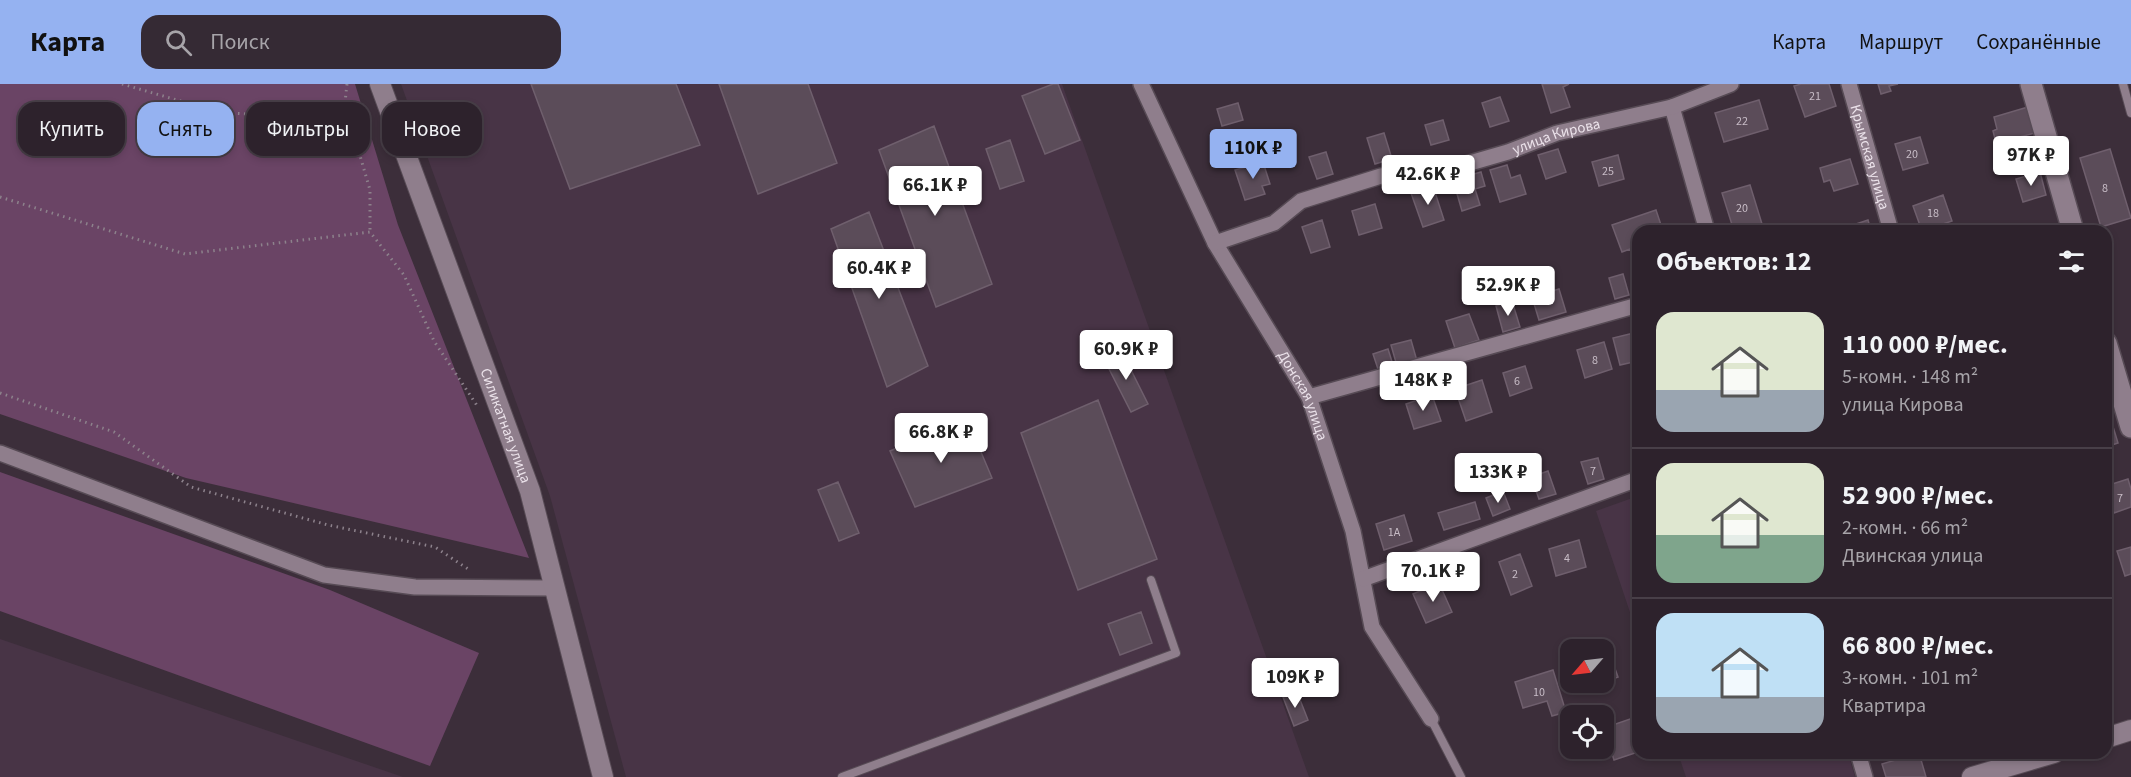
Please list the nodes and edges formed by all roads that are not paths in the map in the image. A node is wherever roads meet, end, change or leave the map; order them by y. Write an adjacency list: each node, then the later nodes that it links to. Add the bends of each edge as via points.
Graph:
1 (380, 84): 21 (street, Силикатная улица, via 530,491)
2 (1141, 84): 12 (street, Донская улица)
3 (1731, 84): 7 (street, улица Кирова)
4 (1849, 84): 10 (street, Крымская улица)
5 (2031, 84): 11 (main road)
6 (2123, 84): 8 (lane)
7 (1672, 107): 9 (street); 12 (street, улица Кирова, via 1557,133 1425,176 1408,172 1381,176 1301,201 1274,223)
8 (2131, 113)
9 (1705, 225)
10 (1889, 225)
11 (2071, 225)
12 (1215, 243): 15 (street, Донская улица)
13 (1632, 307): 15 (street)
14 (2112, 362): 16 (main road)
15 (1309, 397): 19 (street, Донская улица, via 1353,531)
16 (2130, 417)
17 (0, 453): 21 (street, via 324,575 416,587)
18 (1632, 481): 19 (street)
19 (1363, 579): 22 (street, Донская улица, via 1372,627)
20 (1151, 580): 28 (lane, via 1176,653)
21 (555, 588): 27 (street, Силикатная улица)
22 (1431, 719): 29 (lane)
23 (2131, 730): 24 (street)
24 (2112, 736)
25 (1860, 759): 30 (street)
26 (2029, 759): 31 (street)
27 (603, 777)
28 (842, 777)
29 (1461, 777)
30 (1865, 777)
31 (1972, 777)

